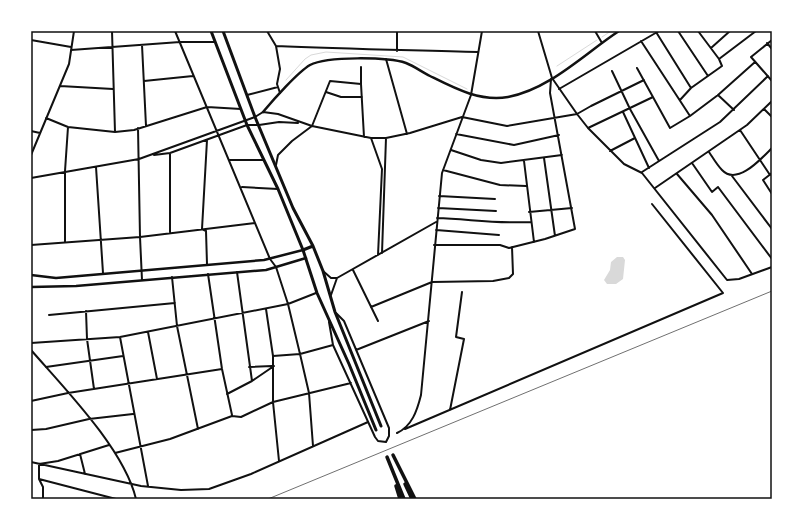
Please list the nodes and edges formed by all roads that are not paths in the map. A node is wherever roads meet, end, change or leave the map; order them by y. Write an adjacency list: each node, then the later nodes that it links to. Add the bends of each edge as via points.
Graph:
1 (74, 31): 28 (street)
2 (112, 31): 26 (street)
3 (175, 31): 20 (street)
4 (211, 31): 21 (main road)
5 (223, 31): 54 (main road)
6 (267, 31): 25 (street)
7 (397, 31): 30 (street)
8 (482, 31): 31 (street)
9 (538, 31): 41 (street)
10 (596, 31): 22 (street)
11 (619, 31): 22 (street)
12 (678, 31): 39 (street)
13 (698, 31): 27 (street)
14 (730, 31): 27 (street)
15 (756, 31): 33 (street)
16 (658, 32): 19 (street); 48 (street)
17 (31, 40): 28 (street)
18 (772, 40): 23 (street)
19 (641, 41): 50 (street); 59 (street)
20 (180, 42): 21 (street); 24 (street); 38 (street)
21 (214, 42): 64 (main road)
22 (602, 43): 41 (street)
23 (767, 43): 29 (street); 34 (street, via 751,57)
24 (142, 45): 26 (street); 43 (street)
25 (276, 46): 30 (street); 47 (street, via 280,69)
26 (112, 48): 28 (street); 49 (street)
27 (711, 48): 33 (street)
28 (71, 49): 46 (street, via 69,64)
29 (772, 49)
30 (397, 51): 31 (street)
31 (478, 52): 55 (street)
32 (386, 59): 53 (street, via 323,60 310,65); 55 (street, via 407,64); 89 (street)
33 (719, 59): 39 (street, via 722,66)
34 (755, 62): 40 (street); 56 (street)
35 (361, 67): 45 (street)
36 (637, 68): 42 (street)
37 (612, 71): 51 (street)
38 (193, 76): 43 (street); 61 (street)
39 (708, 76): 48 (street)
40 (768, 76): 44 (street); 65 (street)
41 (552, 78): 50 (street); 55 (street, via 532,90 507,97); 74 (street, via 550,93)
42 (644, 80): 51 (street); 58 (street)
43 (144, 81): 79 (street)
44 (772, 81)
45 (361, 84): 52 (street, via 330,81); 57 (street)
46 (60, 86): 49 (street); 73 (street)
47 (278, 87): 53 (street); 54 (street)
48 (691, 88): 59 (street)
49 (113, 89): 87 (street)
50 (559, 89): 68 (street)
51 (622, 90): 62 (street); 68 (street)
52 (326, 92): 57 (street, via 341,97); 80 (street)
53 (280, 93): 66 (street)
54 (247, 95): 70 (main road)
55 (471, 95): 71 (street)
56 (718, 95): 65 (street); 69 (street)
57 (362, 97): 93 (street)
58 (653, 97): 62 (street); 69 (street, via 670,128)
59 (679, 100): 69 (street)
60 (772, 102): 63 (street)
61 (207, 107): 64 (street); 79 (street); 86 (street)
62 (630, 109): 67 (street); 112 (street)
63 (764, 109): 72 (street); 84 (street)
64 (242, 110): 75 (main road)
65 (734, 110): 112 (street)
66 (263, 112): 70 (street); 76 (street, via 278,114)
67 (623, 112): 83 (street); 96 (street)
68 (577, 114): 74 (street); 83 (street)
69 (690, 116)
70 (255, 117): 75 (street); 78 (main road)
71 (462, 117): 74 (street, via 507,126); 89 (street); 90 (street)
72 (772, 117)
73 (46, 118): 81 (street); 88 (street)
74 (556, 118): 91 (street)
75 (246, 120): 77 (main road); 86 (street)
76 (301, 124): 78 (street, via 279,122); 80 (street)
77 (247, 125): 78 (street); 92 (street); 109 (main road)
78 (259, 125): 114 (main road)
79 (146, 126): 82 (street)
80 (312, 126): 93 (street); 114 (street, via 292,140 278,155)
81 (68, 127): 87 (street); 117 (street)
82 (138, 128): 87 (street); 107 (street)
83 (588, 128): 100 (street)
84 (740, 130): 101 (street); 110 (street)
85 (31, 131): 88 (street)
86 (218, 131): 92 (street); 105 (street)
87 (115, 132)
88 (40, 133): 103 (street)
89 (406, 134): 95 (street)
90 (456, 134): 91 (street, via 514,145); 99 (street)
91 (559, 135): 104 (street)
92 (220, 136): 97 (street); 108 (street)
93 (364, 137): 94 (street)
94 (371, 138): 95 (street); 157 (street, via 382,168)
95 (386, 138): 156 (street)
96 (635, 138): 100 (street); 116 (street)
97 (207, 140): 102 (street); 141 (street)
98 (772, 148): 110 (street)
99 (451, 150): 111 (street, via 481,160 501,163); 118 (street)
100 (610, 151): 119 (street, via 624,164)
101 (709, 152): 113 (street); 122 (street, via 722,171)
102 (170, 153): 105 (street); 144 (street)
103 (31, 155)
104 (562, 155): 106 (street); 133 (street)
105 (149, 156): 107 (street)
106 (544, 158): 111 (street); 134 (street)
107 (139, 159): 115 (street); 147 (street)
108 (230, 160): 109 (street); 125 (street)
109 (263, 160): 127 (main road)
110 (759, 160): 121 (street); 122 (street, via 742,174)
111 (524, 161): 124 (street)
112 (659, 162): 116 (street)
113 (692, 163): 120 (street); 160 (street, via 712,192 718,187)
114 (275, 166): 153 (main road)
115 (96, 167): 117 (street); 148 (street)
116 (649, 168): 119 (street)
117 (65, 170): 123 (street); 149 (street)
118 (443, 170): 124 (street, via 500,185); 129 (street)
119 (642, 172): 126 (street)
120 (677, 174): 126 (street); 170 (street, via 712,215)
121 (771, 174): 128 (street, via 763,180)
122 (732, 176): 142 (street)
123 (31, 178)
124 (526, 186): 136 (street)
125 (242, 187): 127 (street); 140 (street)
126 (654, 188): 170 (street, via 728,280)
127 (278, 189): 155 (main road)
128 (772, 194)
129 (439, 196): 130 (street); 132 (street)
130 (494, 199)
131 (652, 204): 219 (street, via 723,293)
132 (438, 208): 135 (street); 137 (street)
133 (572, 208): 134 (street); 146 (street, via 575,229)
134 (550, 210): 136 (street); 146 (street)
135 (496, 211)
136 (529, 212): 139 (street)
137 (437, 218): 138 (street); 139 (street)
138 (436, 222): 143 (street); 156 (street)
139 (531, 222): 150 (street)
140 (255, 223): 141 (street); 159 (street)
141 (202, 229): 144 (street); 161 (street, via 206,231)
142 (772, 229)
143 (436, 230): 145 (street); 152 (street)
144 (170, 232): 147 (street)
145 (499, 235)
146 (554, 236): 150 (street)
147 (140, 237): 148 (street); 164 (street)
148 (100, 239): 149 (street); 168 (street)
149 (65, 242): 151 (street)
150 (534, 242): 154 (street)
151 (31, 245)
152 (434, 245): 154 (street); 175 (street)
153 (312, 246): 155 (main road); 166 (main road)
154 (512, 247): 175 (street, via 513,274 509,278 493,282)
155 (303, 250): 158 (main road); 159 (street)
156 (382, 253): 157 (street)
157 (378, 255): 165 (street)
158 (306, 258): 162 (street); 178 (main road)
159 (270, 259): 161 (street); 162 (street)
160 (772, 259)
161 (207, 264): 164 (street)
162 (276, 267): 167 (street); 181 (street)
163 (772, 267): 170 (street)
164 (141, 270): 168 (street); 174 (street)
165 (353, 270): 173 (street); 182 (street)
166 (323, 271): 173 (street, via 331,278); 179 (main road)
167 (237, 272): 169 (street); 186 (street)
168 (103, 273): 171 (street, via 56,278)
169 (208, 274): 172 (street); 189 (street)
170 (752, 274)
171 (31, 275)
172 (172, 277): 174 (street); 180 (street)
173 (337, 278): 179 (street)
174 (142, 280): 176 (street)
175 (432, 282): 182 (street); 191 (street)
176 (31, 287)
177 (462, 292): 219 (street, via 456,337 464,339)
178 (317, 293): 181 (street); 188 (main road)
179 (331, 295): 185 (main road)
180 (175, 303): 184 (street); 192 (street)
181 (288, 304): 183 (street); 200 (street)
182 (371, 307): 190 (street)
183 (266, 308): 186 (street); 202 (street)
184 (86, 311): 187 (street); 195 (street)
185 (335, 312): 199 (street, via 344,321); 224 (main road)
186 (242, 313): 189 (street); 206 (street)
187 (49, 315)
188 (328, 317): 197 (street); 228 (main road)
189 (214, 318): 192 (street); 207 (street)
190 (378, 321)
191 (429, 321): 199 (street); 226 (street, via 421,396 417,412)
192 (177, 326): 193 (street); 208 (street)
193 (148, 332): 194 (street); 209 (street)
194 (120, 337): 195 (street); 201 (street)
195 (87, 339): 196 (street); 203 (street)
196 (31, 343)
197 (333, 345): 200 (street); 211 (street)
198 (31, 350): 204 (street)
199 (356, 350): 223 (street, via 389,428 386,442 378,441)
200 (300, 354): 202 (street); 215 (street)
201 (123, 356): 203 (street); 212 (street)
202 (273, 356): 205 (street)
203 (89, 361): 204 (street); 213 (street)
204 (46, 366): 214 (street)
205 (274, 366): 206 (street); 210 (street); 218 (street)
206 (249, 367): 210 (street)
207 (222, 369): 208 (street); 216 (street)
208 (187, 375): 209 (street); 225 (street)
209 (157, 380): 212 (street)
210 (252, 380): 216 (street)
211 (351, 383): 215 (street); 223 (street)
212 (128, 384): 213 (street); 220 (street)
213 (94, 389): 214 (street)
214 (68, 393): 217 (street); 222 (street)
215 (309, 393): 218 (street); 231 (street)
216 (227, 394): 221 (street)
217 (31, 401)
218 (273, 402): 221 (street, via 241,417); 236 (street)
219 (450, 410): 226 (street)
220 (133, 414): 222 (street); 232 (street)
221 (232, 416): 225 (street)
222 (89, 419): 227 (street); 230 (street)
223 (368, 422): 231 (street)
224 (381, 426)
225 (198, 429): 232 (street)
226 (405, 429): 229 (street)
227 (31, 430)
228 (376, 430)
229 (397, 433)
230 (109, 445): 233 (street); 234 (street)
231 (313, 446): 236 (street)
232 (140, 447): 233 (street); 241 (street)
233 (115, 453): 240 (street)
234 (80, 454): 237 (street); 238 (street)
235 (31, 462): 237 (street)
236 (279, 462): 241 (street, via 209,489 181,490)
237 (39, 464): 238 (street); 239 (street)
238 (85, 474): 240 (street)
239 (39, 479): 242 (street, via 43,487); 243 (street)
240 (132, 484): 241 (street); 244 (street)
241 (148, 486)
242 (43, 499)
243 (116, 499)
244 (136, 499)
245 (400, 499): 246 (highway, via 387,457)
246 (404, 499)
247 (412, 499): 248 (highway, via 393,455)
248 (415, 499)

